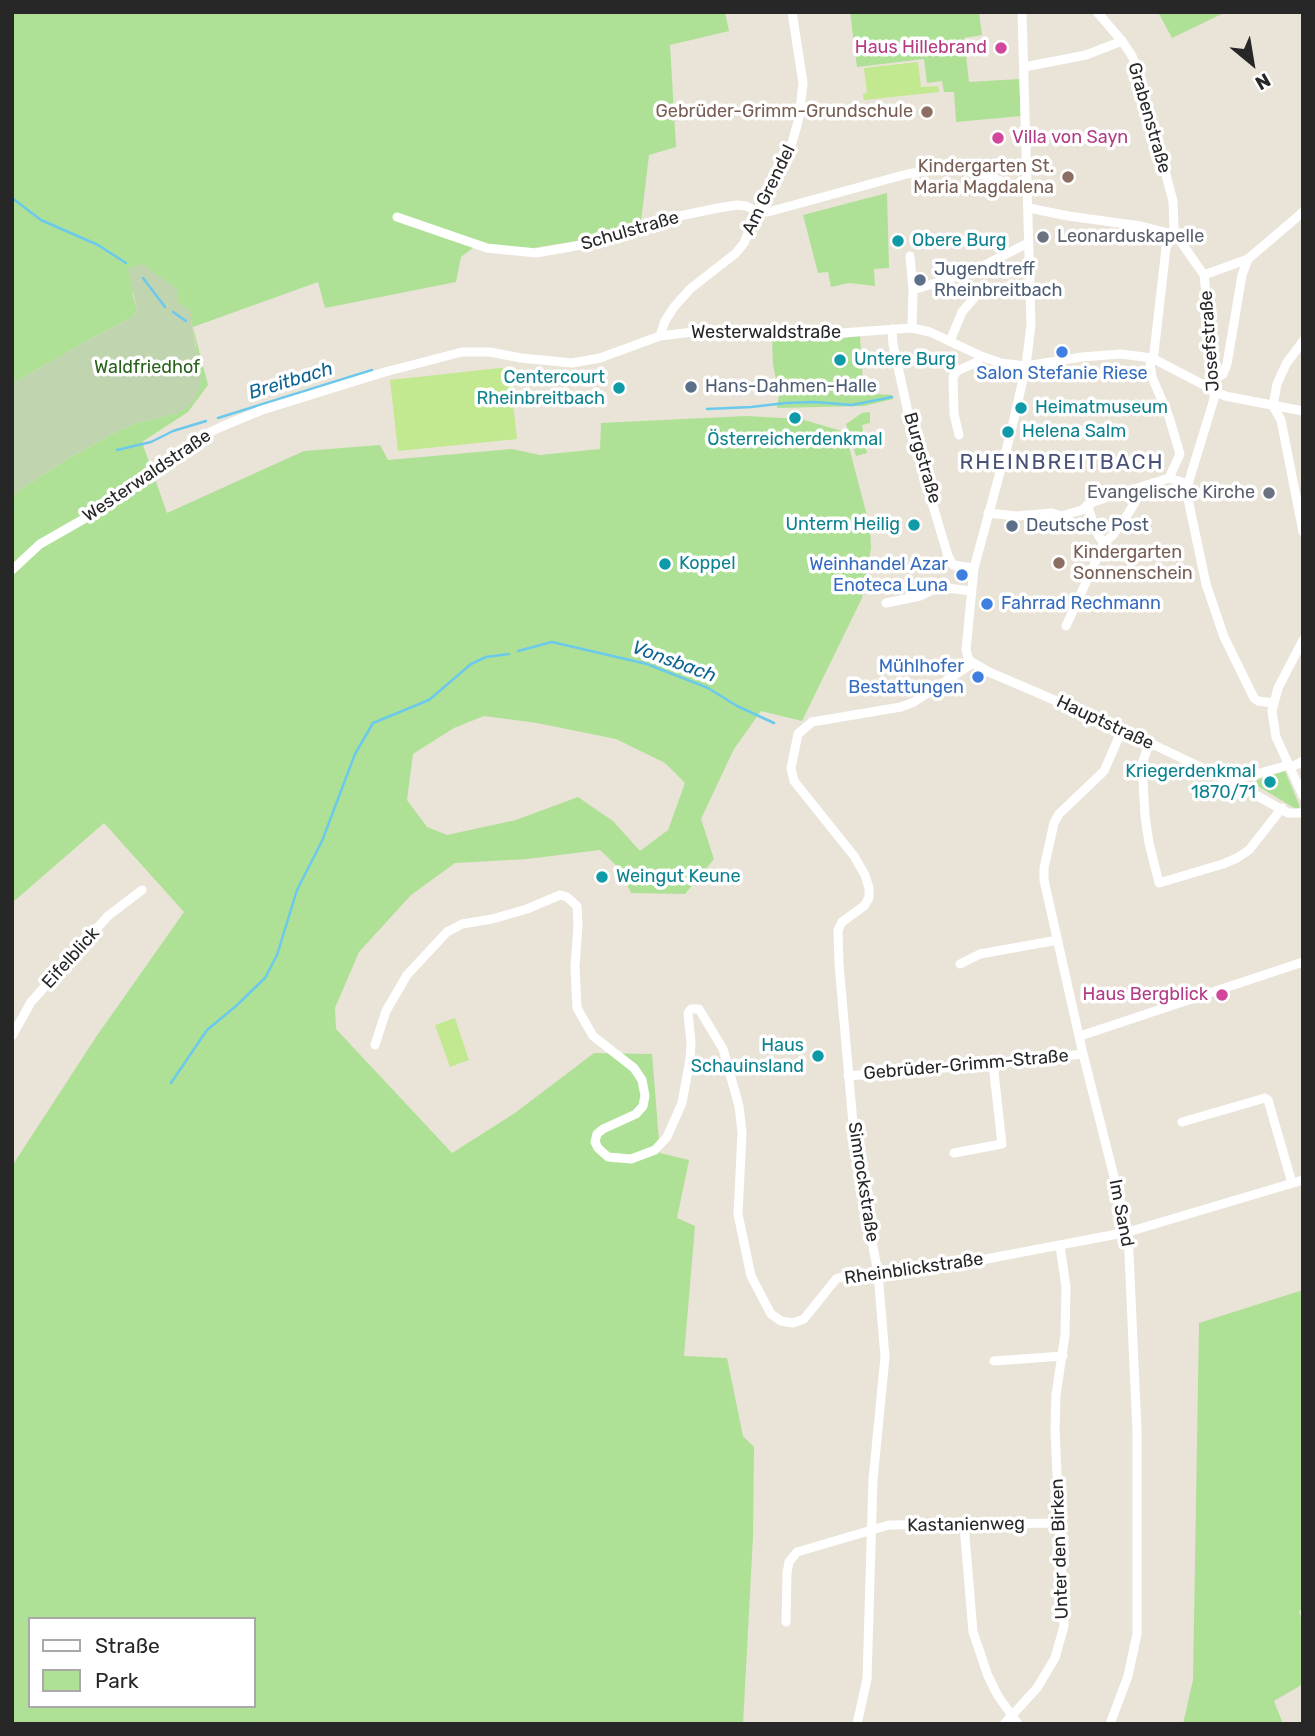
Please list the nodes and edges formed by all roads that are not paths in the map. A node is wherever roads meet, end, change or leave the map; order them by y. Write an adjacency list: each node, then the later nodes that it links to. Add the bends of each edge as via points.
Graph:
1 (792, 12): 8 (street, Am Grendel, via 803,83 800,109 782,168)
2 (1022, 12): 5 (street)
3 (1097, 12): 4 (street, Grabenstraße)
4 (1122, 41): 5 (street, via 1086,55); 11 (street, Grabenstraße, via 1138,70 1173,201)
5 (1024, 67): 6 (street)
6 (1026, 186): 7 (street); 8 (street, Schulstraße, via 961,170 939,170)
7 (1029, 208): 11 (street); 12 (street)
8 (757, 211): 10 (street, Schulstraße, via 737,205 718,208 650,222 593,243 536,253 487,248); 20 (street, Am Grendel, via 744,243 690,289 665,321)
9 (1303, 212): 14 (street)
10 (397, 218)
11 (1172, 234): 15 (street, Josefstraße); 24 (street, Grabenstraße)
12 (1028, 245): 16 (street, via 971,272); 25 (street, via 1032,299)
13 (910, 256): 16 (street)
14 (1248, 259): 15 (street); 26 (street, via 1227,364)
15 (1205, 275): 26 (street, Josefstraße)
16 (913, 290): 18 (street)
17 (974, 298): 21 (street, via 962,312)
18 (912, 328): 19 (street, Westerwaldstraße); 21 (street, Westerwaldstraße)
19 (892, 329): 20 (street, Westerwaldstraße, via 827,334 709,330); 38 (street, Burgstraße, via 916,449 950,560 956,567)
20 (660, 336): 39 (street, Westerwaldstraße, via 572,363 462,352 262,410 206,434 119,499 40,544)
21 (950, 341): 23 (street, Westerwaldstraße)
22 (1303, 341): 28 (street, via 1286,364)
23 (981, 356): 25 (street, Westerwaldstraße); 30 (street, via 953,377)
24 (1152, 358): 25 (street, Westerwaldstraße, via 1121,354); 27 (street); 31 (street, via 1150,370 1181,454)
25 (1026, 366): 35 (street)
26 (1214, 380): 27 (street, Josefstraße)
27 (1214, 391): 28 (street); 32 (street, Josefstraße)
28 (1273, 406): 29 (street); 36 (street, via 1280,420)
29 (1303, 411)
30 (958, 435)
31 (1169, 478): 32 (street); 33 (street)
32 (1188, 484): 45 (street, Josefstraße, via 1198,551 1224,637 1254,698)
33 (1138, 489): 34 (street); 37 (street, via 1128,514)
34 (1087, 505): 35 (street, via 1061,516); 37 (street)
35 (988, 513): 38 (street)
36 (1303, 532)
37 (1104, 543): 42 (street)
38 (974, 568): 40 (street)
39 (12, 570)
40 (971, 591): 41 (street, via 939,587); 44 (street, via 966,650)
41 (886, 603)
42 (1066, 626)
43 (1303, 640): 45 (street)
44 (973, 663): 46 (street, Hauptstraße); 63 (street, Simrockstraße, via 914,702 812,722 798,734 791,768 794,781 854,856 865,875 869,898 838,930)
45 (1273, 703): 49 (street, via 1272,724)
46 (1122, 730): 47 (street, Hauptstraße); 55 (street, Im Sand, via 1104,771 1054,823 1044,868)
47 (1149, 743): 50 (street, Hauptstraße); 52 (street, via 1142,764 1145,816 1159,883 1237,858 1249,850)
48 (1303, 761): 49 (street)
49 (1289, 766): 50 (street); 51 (street)
50 (1234, 783): 52 (street, Hauptstraße)
51 (1303, 796)
52 (1282, 808): 53 (street, Hauptstraße)
53 (1303, 813)
54 (142, 890): 58 (street, Eifelblick, via 108,916 31,1002)
55 (1058, 940): 57 (street, via 980,954); 59 (street, Im Sand)
56 (1303, 962): 59 (street, Gebrüder-Grimm-Straße)
57 (960, 964)
58 (12, 1036)
59 (1080, 1036): 61 (street, Im Sand)
60 (375, 1045): 70 (street, Rheinblickstraße, via 386,1011 407,975 447,932 560,895 567,897 577,906 577,1008 593,1036 634,1068 645,1096 636,1114 597,1135 601,1153 631,1159 655,1150 667,1137 682,1103 690,1059 688,1013 699,1009 723,1049 736,1088 742,1133 740,1228 751,1276 771,1314 793,1323 804,1319 836,1279)
61 (1083, 1054): 62 (street, Gebrüder-Grimm-Straße); 68 (street, Im Sand)
62 (993, 1065): 63 (street, Gebrüder-Grimm-Straße); 65 (street, via 1002,1144)
63 (848, 1076): 70 (street, Simrockstraße, via 856,1158)
64 (1182, 1122): 67 (street, via 1265,1098)
65 (954, 1153)
66 (1303, 1180): 67 (street, Rheinblickstraße)
67 (1292, 1183): 68 (street, Rheinblickstraße)
68 (1128, 1232): 69 (street, Rheinblickstraße); 80 (street, Im Sand, via 1137,1431 1137,1634)
69 (1060, 1246): 70 (street, Rheinblickstraße, via 939,1268); 71 (street, Unter den Birken, via 1066,1287)
70 (878, 1273): 75 (street, Simrockstraße, via 885,1357)
71 (1063, 1356): 72 (street); 73 (street, Unter den Birken, via 1055,1430)
72 (994, 1361)
73 (1060, 1524): 74 (street, Kastanienweg); 77 (street, Unter den Birken, via 1063,1626 1055,1658)
74 (964, 1525): 75 (street, Kastanienweg); 77 (street, via 973,1632 988,1676)
75 (872, 1529): 76 (street, via 796,1552 787,1573); 78 (street, Simrockstraße, via 867,1679)
76 (786, 1622)
77 (1016, 1720): 79 (street, Unter den Birken)
78 (857, 1724)
79 (1004, 1724)
80 (1111, 1724)

